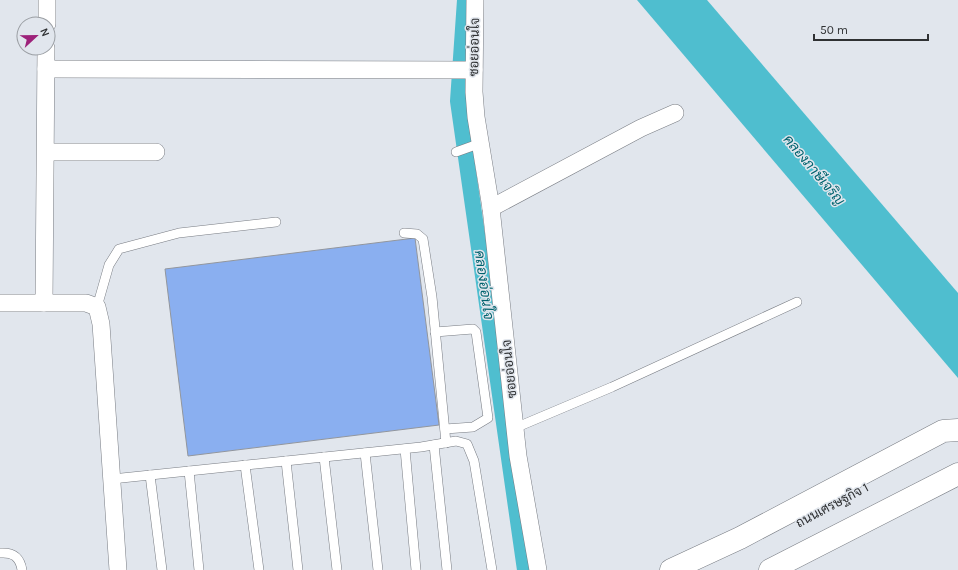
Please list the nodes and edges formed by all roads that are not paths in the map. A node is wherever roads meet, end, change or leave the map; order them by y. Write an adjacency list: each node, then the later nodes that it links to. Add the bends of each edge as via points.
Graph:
1 (47, 0): 3 (street)
2 (475, 0): 6 (street, ซอยอ่อนใจ)
3 (47, 16)
4 (46, 56): 5 (street)
5 (46, 69): 6 (street); 9 (street)
6 (464, 70): 8 (street, ซอยอ่อนใจ, via 476,117)
7 (675, 113): 12 (street, via 641,128)
8 (477, 145): 11 (lane); 12 (street, ซอยอ่อนใจ)
9 (46, 152): 10 (street); 16 (street)
10 (156, 152)
11 (456, 152)
12 (491, 208): 20 (street, ซอยอ่อนใจ)
13 (276, 222): 18 (lane, via 179,234 119,249)
14 (404, 233): 19 (lane, via 417,234 423,239)
15 (797, 302): 20 (lane, via 612,387)
16 (44, 303): 17 (street); 18 (street)
17 (0, 304)
18 (91, 305): 34 (street, via 101,324)
19 (435, 332): 21 (lane); 21 (lane, via 465,328 474,329 476,332 488,418 473,426)
20 (515, 428): 49 (street, ซอยอ่อนใจ)
21 (445, 429): 24 (lane)
22 (958, 430): 50 (main road, via 943,431 740,538)
23 (958, 438): 51 (main road, ถนนเศรษฐกิจ 1)
24 (446, 443): 25 (lane); 48 (lane, via 456,441 467,444 474,462)
25 (434, 445): 26 (lane); 47 (lane)
26 (405, 449): 27 (lane); 46 (lane)
27 (365, 453): 28 (lane); 45 (lane)
28 (324, 457): 29 (lane); 44 (lane)
29 (286, 461): 30 (lane); 43 (lane)
30 (245, 465): 31 (lane); 42 (lane)
31 (189, 471): 33 (lane); 41 (lane)
32 (958, 474): 37 (main road)
33 (150, 475): 34 (lane); 40 (lane)
34 (112, 479): 39 (street)
35 (958, 492): 37 (main road)
36 (0, 553): 38 (lane, via 14,555 20,561)
37 (802, 562): 52 (main road)
38 (22, 570)
39 (118, 570)
40 (162, 570)
41 (199, 570)
42 (259, 570)
43 (298, 570)
44 (337, 570)
45 (378, 570)
46 (416, 570)
47 (447, 570)
48 (492, 570)
49 (538, 570)
50 (672, 570)
51 (705, 570)
52 (770, 570)

